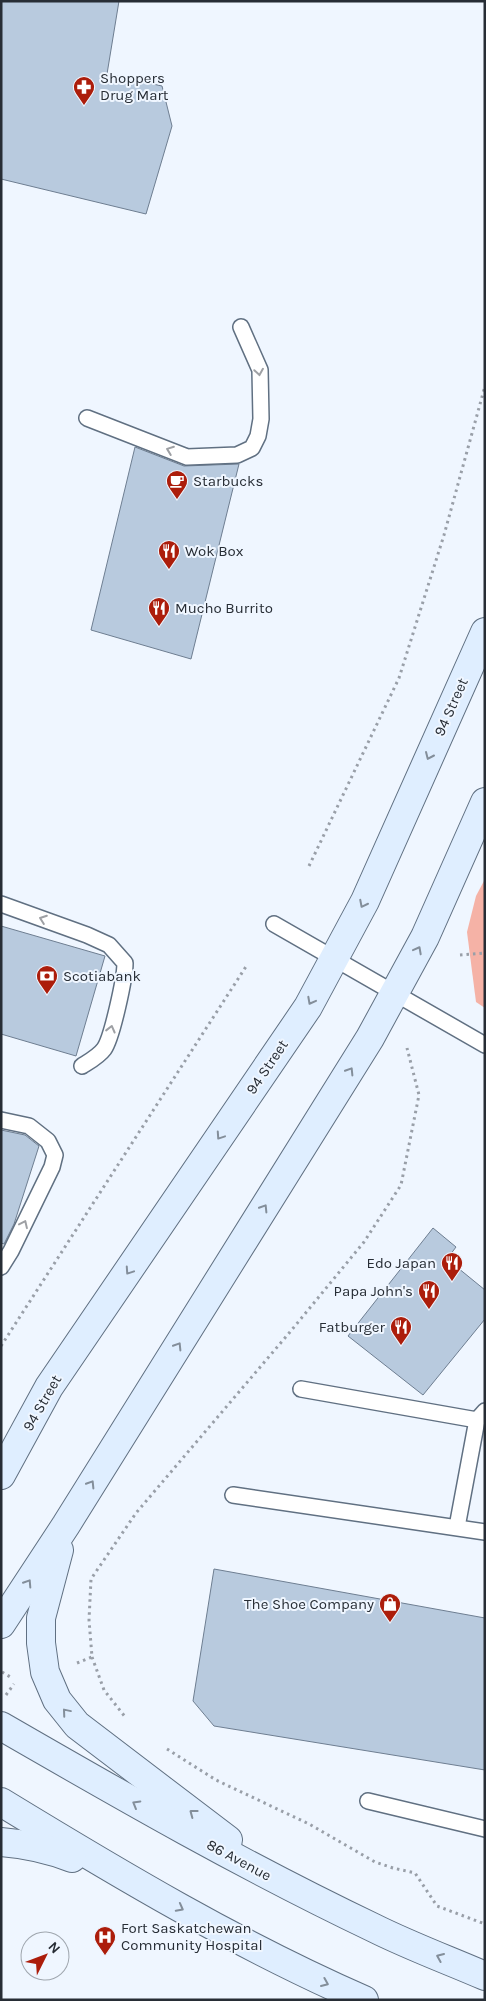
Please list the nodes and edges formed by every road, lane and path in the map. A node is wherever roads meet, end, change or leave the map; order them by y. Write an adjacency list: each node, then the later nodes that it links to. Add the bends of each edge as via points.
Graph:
1 (241, 327): 3 (lane, one-way to 3, via 260,370 261,419 252,448 237,456 187,457)
2 (485, 386): 6 (path, via 444,535 399,678)
3 (87, 418)
4 (485, 632): 11 (main road, 94 Street, one-way to 11, via 365,901)
5 (485, 802): 13 (main road, one-way to 5, via 425,937)
6 (309, 866)
7 (1, 904): 16 (lane, one-way to 7, via 104,1049 125,974 125,963 109,946 87,935)
8 (274, 924): 11 (lane)
9 (485, 953): 10 (path)
10 (460, 955)
11 (334, 958): 13 (lane); 20 (main road, 94 Street, one-way to 20, via 308,1007)
12 (247, 965): 19 (path)
13 (396, 993): 14 (lane); 26 (main road, one-way to 13)
14 (485, 1046)
15 (407, 1048): 30 (path, via 419,1095 401,1185 364,1242 136,1513 91,1579)
16 (82, 1066)
17 (1, 1120): 18 (lane, one-way to 17, via 55,1156 48,1141 35,1129)
18 (1, 1267)
19 (1, 1346)
20 (49, 1387): 23 (main road); 24 (main road, 94 Street)
21 (301, 1389): 22 (lane)
22 (481, 1416): 27 (lane)
23 (1, 1442)
24 (1, 1475)
25 (233, 1496): 27 (lane)
26 (66, 1525): 29 (main road, one-way to 26); 42 (main road, one-way to 26, via 77,1725 56,1700 45,1672 40,1618)
27 (457, 1527): 28 (lane)
28 (485, 1532)
29 (1, 1624)
30 (92, 1657): 31 (path); 34 (path, via 104,1690)
31 (74, 1664)
32 (16, 1681): 33 (path)
33 (6, 1695)
34 (130, 1722)
35 (1, 1726): 42 (main road, 86 Avenue, one-way to 35, via 175,1827)
36 (166, 1749): 43 (path, via 216,1780 309,1824 375,1862 415,1873 437,1906)
37 (368, 1801): 39 (lane)
38 (1, 1802): 41 (main road)
39 (485, 1829)
40 (1, 1842): 41 (main road, via 52,1850)
41 (138, 1885): 45 (main road, one-way to 45, via 308,1976)
42 (287, 1885): 44 (main road, 86 Avenue, one-way to 42, via 375,1929)
43 (485, 1924)
44 (485, 1976)
45 (364, 2000)

